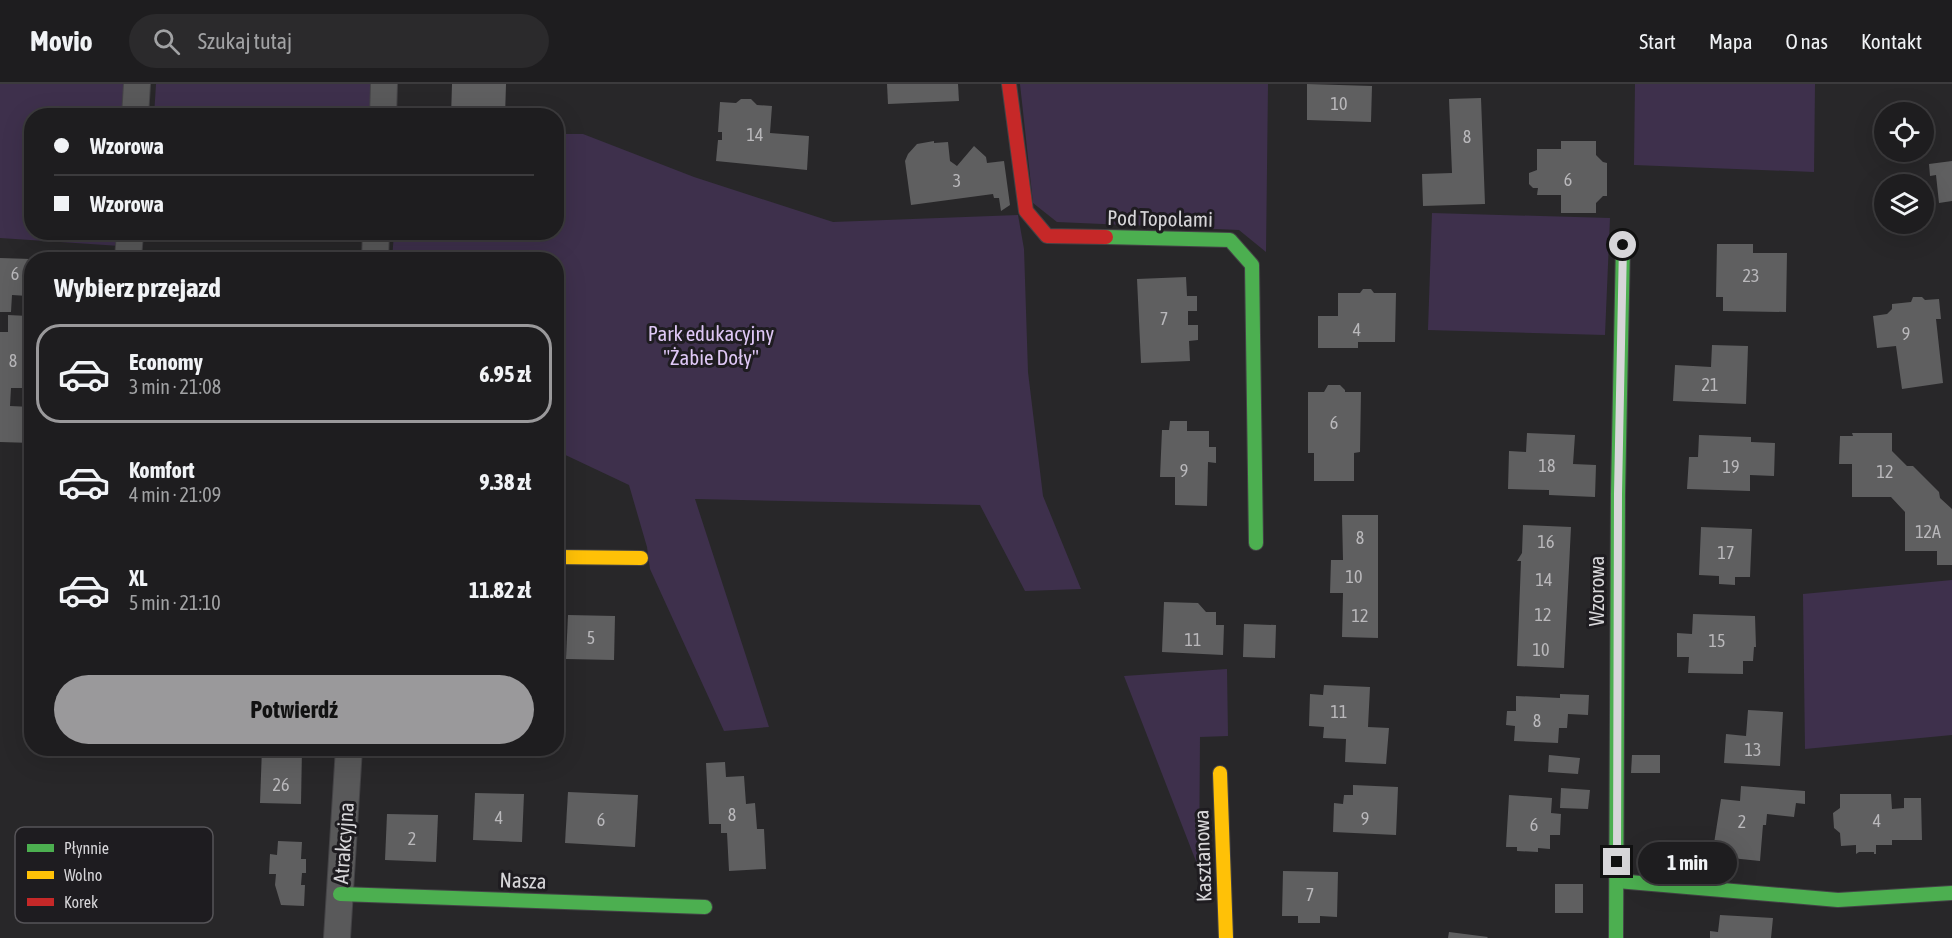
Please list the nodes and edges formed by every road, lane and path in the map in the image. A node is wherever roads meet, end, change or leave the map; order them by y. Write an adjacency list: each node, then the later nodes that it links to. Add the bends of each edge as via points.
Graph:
1 (137, 84): 4 (street)
2 (384, 84): 5 (street)
3 (1009, 84): 7 (street, Pod Topolami, via 1026,211 1047,236 1230,240 1252,266)
4 (136, 108)
5 (383, 108)
6 (1623, 245): 12 (street, Wzorowa)
7 (1256, 543)
8 (564, 557): 9 (street)
9 (641, 558)
10 (349, 756): 14 (street, Atrakcyjna)
11 (1220, 773): 17 (street, Kasztanowa)
12 (1617, 881): 13 (street, via 1838,900); 18 (street, Wzorowa)
13 (1952, 893)
14 (340, 894): 15 (street, Nasza); 16 (street, Atrakcyjna)
15 (705, 907)
16 (337, 938)
17 (1226, 938)
18 (1616, 938)

